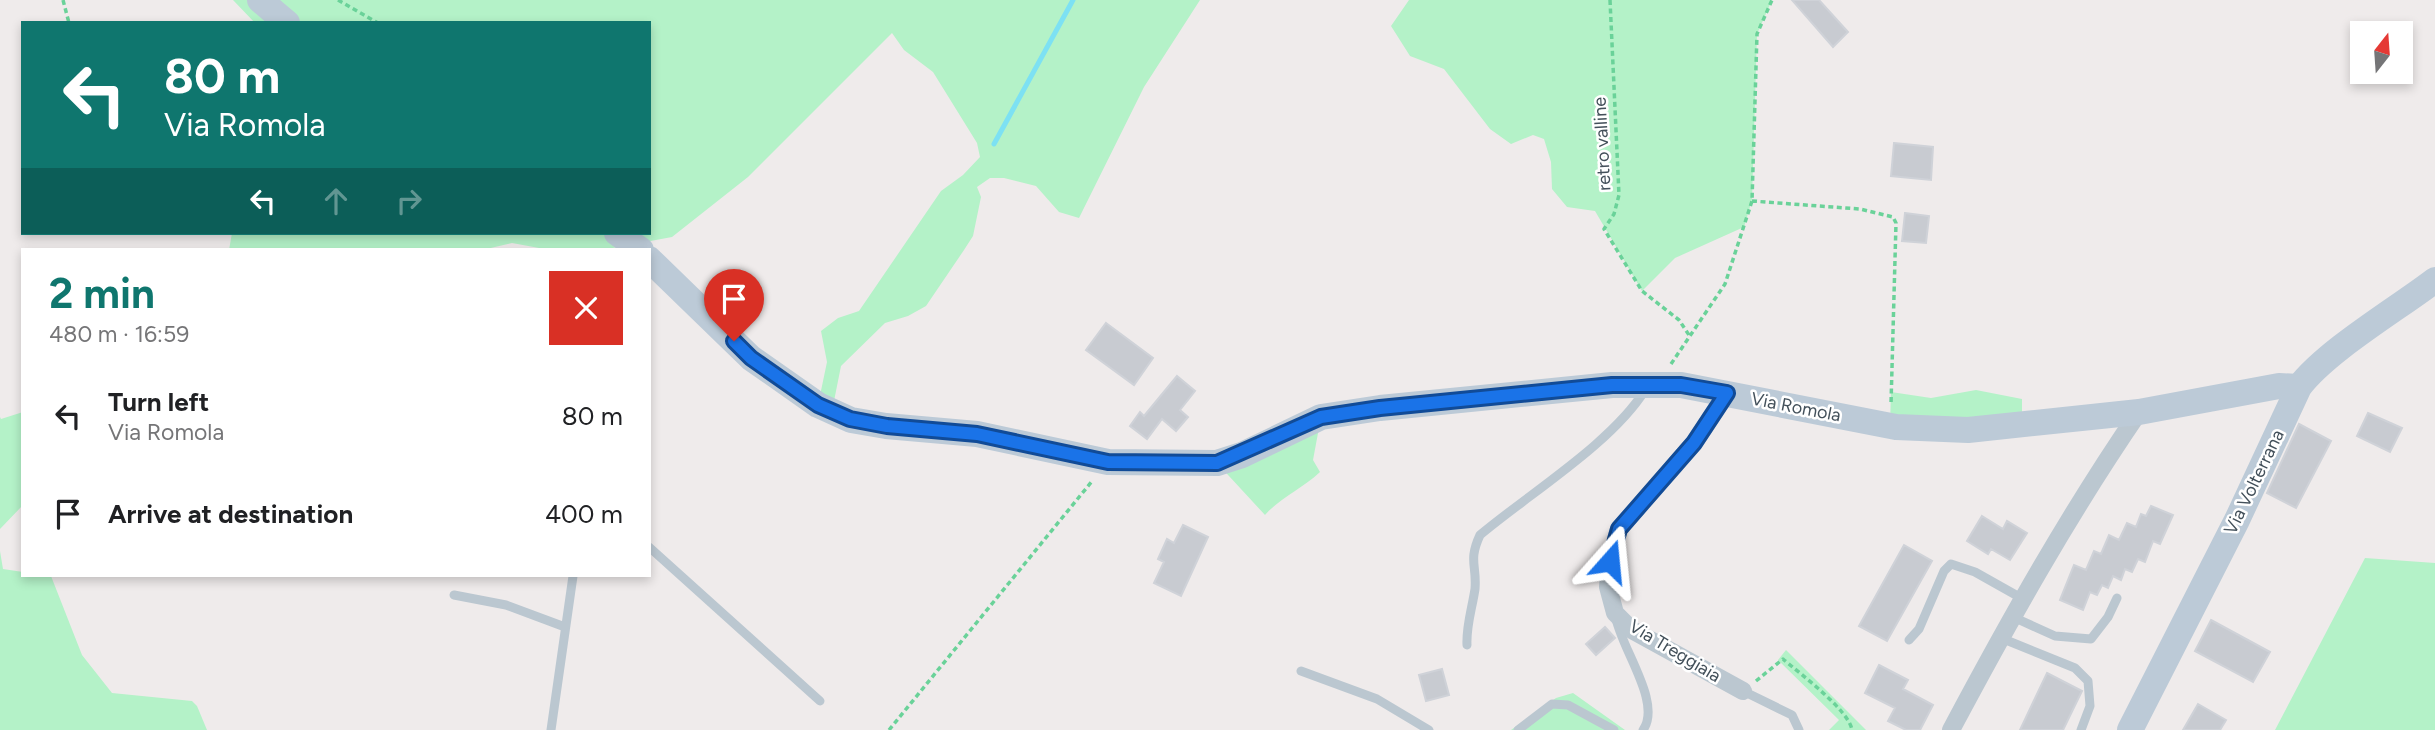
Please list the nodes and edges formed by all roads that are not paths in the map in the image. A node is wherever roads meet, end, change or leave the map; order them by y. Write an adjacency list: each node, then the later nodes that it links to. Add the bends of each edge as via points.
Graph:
1 (260, 0): 2 (street)
2 (285, 21)
3 (620, 235): 4 (street, Via Romola)
4 (637, 248)
5 (651, 261): 7 (street, Via Romola, via 751,358 825,408 850,419 977,434 1108,462 1217,463 1321,417 1584,388)
6 (2435, 281): 8 (street, Via Volterrana, via 2308,374)
7 (1655, 385): 9 (street, Via Romola); 21 (lane, via 1597,444 1480,535 1471,554 1475,586)
8 (2299, 387): 10 (street, Via Romola, via 2278,386); 33 (street, Via Volterrana)
9 (1727, 393): 10 (street, Via Romola, via 1890,426 1968,430); 16 (street, Via Treggiaia, via 1694,443 1619,529 1608,587)
10 (2140, 412): 15 (street, via 2090,484)
11 (651, 549): 24 (lane)
12 (573, 577): 18 (lane)
13 (454, 595): 18 (lane, via 506,605)
14 (2117, 598): 17 (lane, via 2091,639 2055,636)
15 (2022, 599): 17 (street); 20 (lane, via 1951,564)
16 (1615, 613): 23 (street, Via Treggiaia, via 1632,630); 29 (lane, via 1617,630 1649,705)
17 (2012, 616): 19 (street)
18 (565, 627): 25 (lane)
19 (2000, 637): 31 (street); 32 (lane, via 2075,668 2088,681 2090,706)
20 (1909, 640)
21 (1467, 645)
22 (1301, 671): 26 (lane, via 1377,699)
23 (1744, 691): 30 (lane, via 1792,715)
24 (820, 701)
25 (551, 730)
26 (1430, 730)
27 (1518, 730): 28 (lane, via 1552,704 1568,705)
28 (1614, 730)
29 (1643, 730)
30 (1799, 730)
31 (1951, 730)
32 (2081, 730)
33 (2130, 730)

